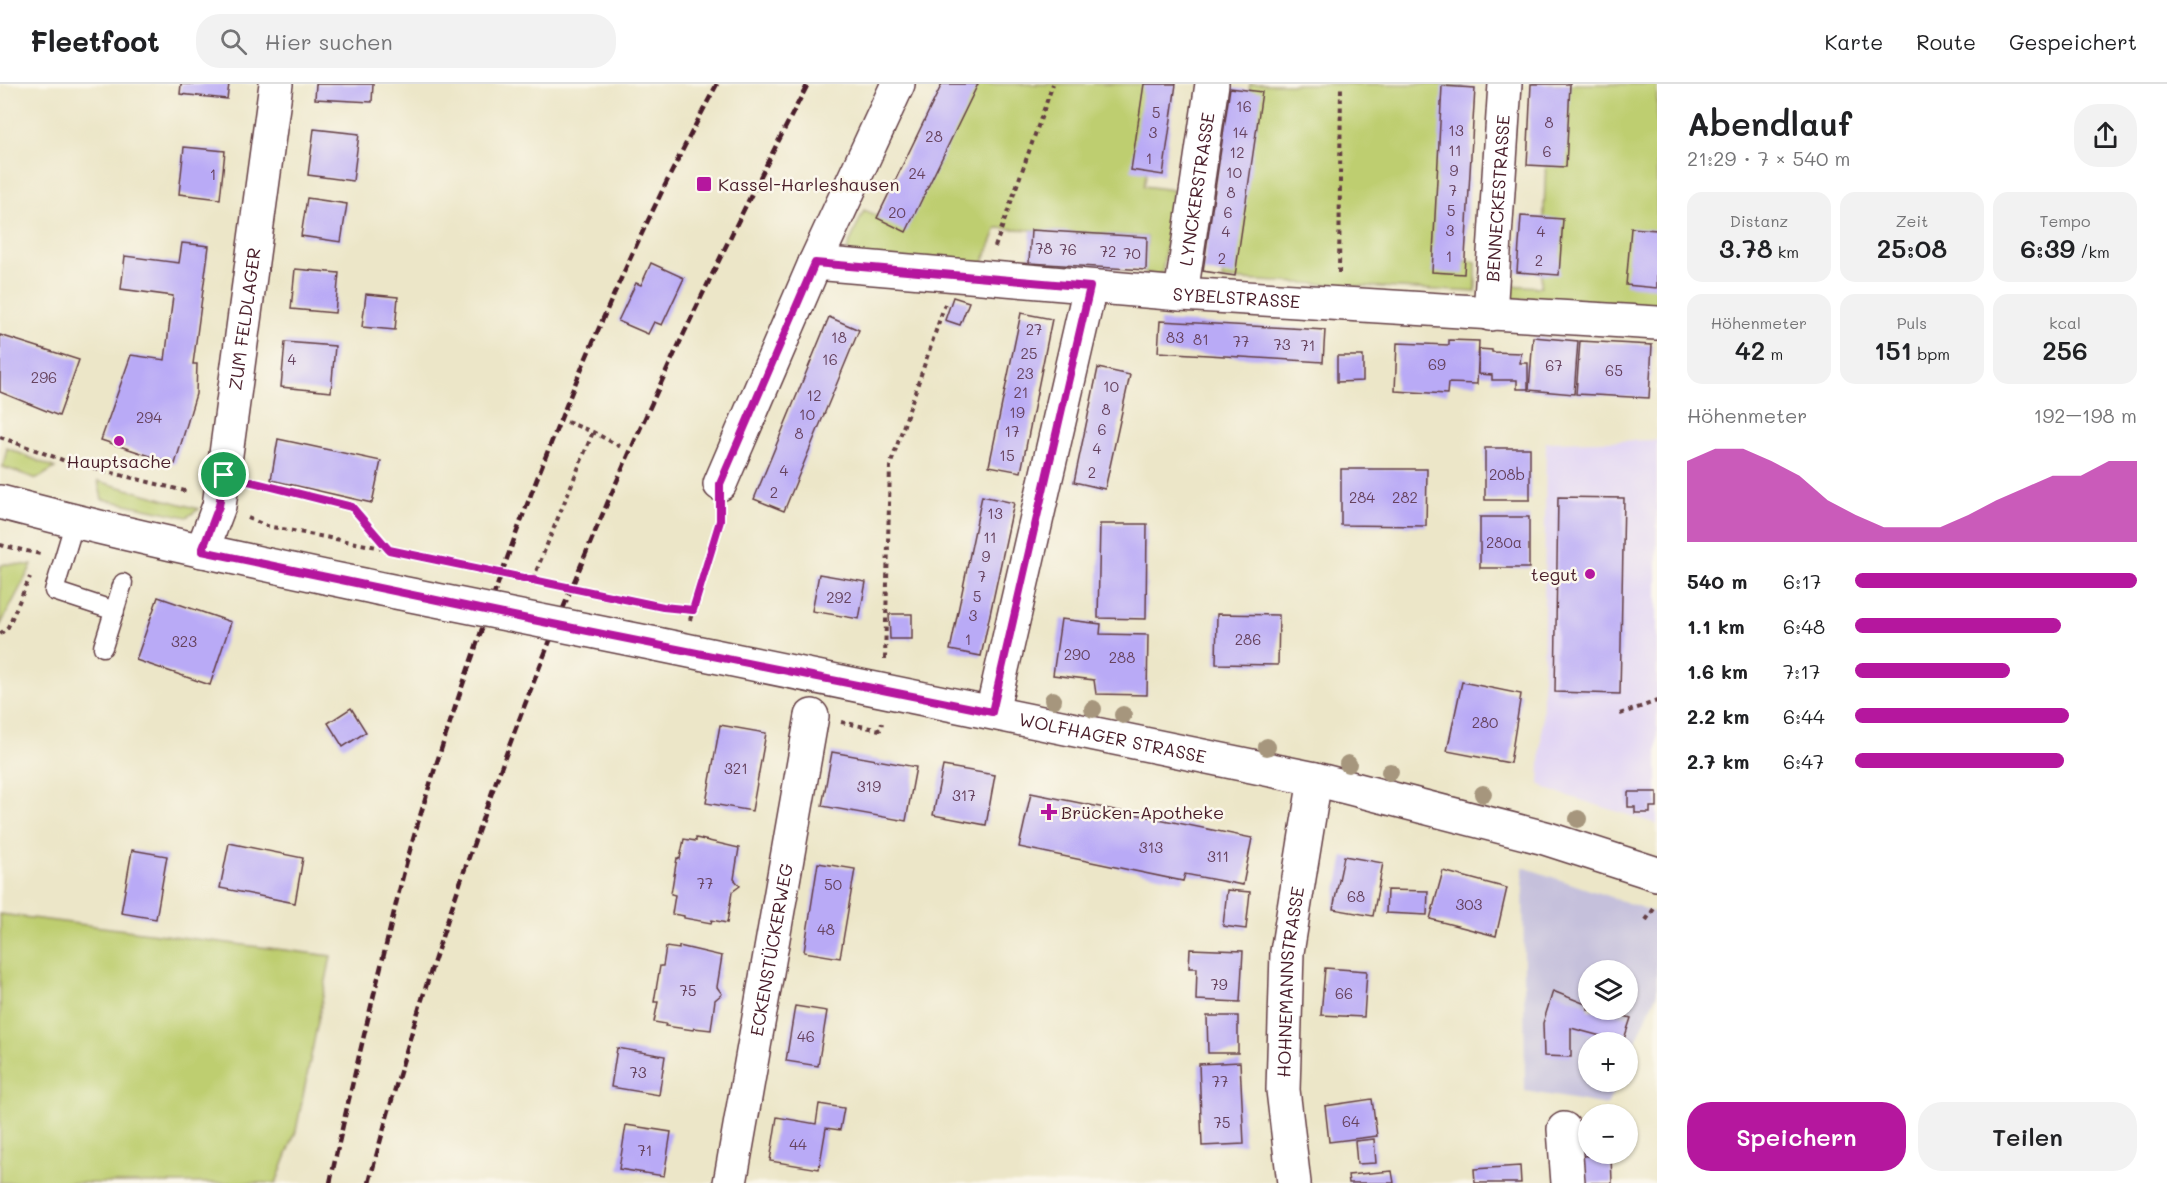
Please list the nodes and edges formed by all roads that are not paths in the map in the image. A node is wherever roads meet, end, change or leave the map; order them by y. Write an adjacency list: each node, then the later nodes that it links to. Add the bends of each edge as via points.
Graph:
1 (276, 84): 13 (street, ZUM FELDLAGER, via 222,490)
2 (898, 84): 5 (street)
3 (1212, 84): 7 (street, LYNCKERSTRASSE)
4 (1505, 84): 8 (street, BENNECKESTRASSE)
5 (815, 263): 6 (street, SYBELSTRASSE); 10 (street)
6 (1090, 287): 7 (street, SYBELSTRASSE); 17 (street)
7 (1181, 294): 8 (street, SYBELSTRASSE)
8 (1490, 314): 9 (street, SYBELSTRASSE)
9 (1657, 323)
10 (720, 484)
11 (0, 502): 12 (street, WOLFHAGER STRASSE)
12 (75, 521): 13 (street, WOLFHAGER STRASSE); 15 (lane, via 54,591)
13 (202, 551): 17 (street, WOLFHAGER STRASSE, bridge)
14 (123, 583): 15 (lane)
15 (114, 611): 16 (lane)
16 (103, 647)
17 (992, 712): 19 (street, WOLFHAGER STRASSE)
18 (812, 716): 22 (street, ECKENSTÜCKERWEG)
19 (1315, 779): 20 (street, WOLFHAGER STRASSE, via 1553,840); 23 (street, HOHNEMANNSTRASSE, via 1287,952 1283,1090)
20 (1657, 874)
21 (1564, 1129): 24 (street)
22 (730, 1183)
23 (1294, 1183)
24 (1568, 1183)

